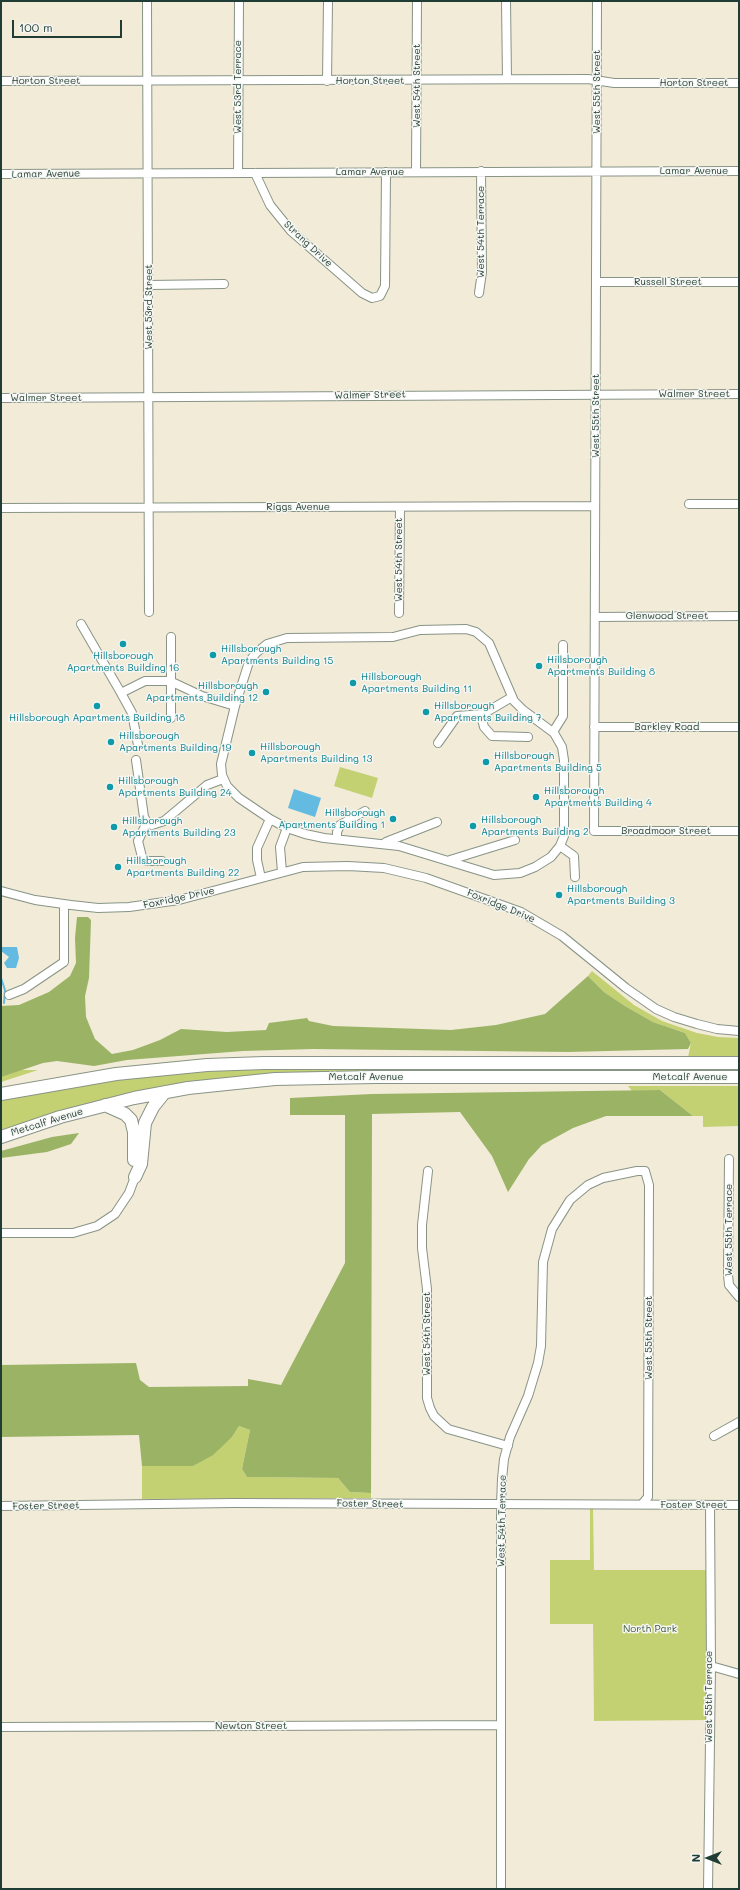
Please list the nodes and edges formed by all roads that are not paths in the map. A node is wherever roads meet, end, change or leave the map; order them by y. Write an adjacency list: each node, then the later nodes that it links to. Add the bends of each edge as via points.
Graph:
1 (148, 1): 10 (street, West 53rd Street)
2 (239, 1): 11 (street, West 53rd Terrace)
3 (328, 1): 12 (street)
4 (417, 1): 7 (street, West 54th Street)
5 (506, 1): 8 (street)
6 (597, 1): 13 (street, West 55th Street)
7 (417, 80): 8 (street, Horton Street); 12 (street, Horton Street); 18 (street, West 54th Street)
8 (506, 80): 13 (street, Horton Street)
9 (1, 81): 10 (street, Horton Street)
10 (147, 81): 11 (street, Horton Street); 20 (street, West 53rd Street)
11 (238, 81): 12 (street, Horton Street); 21 (street, West 53rd Terrace)
12 (328, 81)
13 (596, 81): 14 (street, Horton Street); 15 (street, West 55th Street)
14 (739, 83)
15 (597, 170): 16 (street, Lamar Avenue); 19 (street, Lamar Avenue); 24 (street, West 55th Street)
16 (739, 171)
17 (386, 172): 18 (street, Lamar Avenue); 22 (street, Lamar Avenue); 22 (street, Strang Drive, via 385,285 378,297 369,297 357,288 286,225 270,205)
18 (416, 172): 19 (street, Lamar Avenue)
19 (481, 172): 28 (street, West 54th Terrace, via 482,272)
20 (148, 173): 21 (street, Lamar Avenue); 23 (street, Lamar Avenue); 27 (street, West 53rd Street)
21 (238, 173): 22 (street, Lamar Avenue)
22 (255, 173)
23 (1, 174)
24 (596, 282): 25 (street, Russell Street); 29 (street, West 55th Street)
25 (739, 282)
26 (224, 284): 27 (street)
27 (149, 285): 31 (street, West 53rd Street)
28 (479, 293)
29 (596, 393): 30 (street, Walmer Street); 31 (street, Walmer Street); 35 (street, West 55th Street)
30 (739, 394)
31 (149, 397): 32 (street, Walmer Street); 36 (street, West 53rd Street)
32 (1, 398)
33 (689, 504): 34 (street)
34 (739, 504)
35 (595, 506): 37 (street, Riggs Avenue); 42 (street, West 55th Street)
36 (148, 507): 37 (street, Riggs Avenue); 38 (street, Riggs Avenue); 39 (street, West 53rd Street)
37 (400, 507): 40 (street, West 54th Street)
38 (1, 508)
39 (149, 612)
40 (399, 613)
41 (739, 616): 42 (street, Glenwood Street)
42 (595, 617): 52 (street, West 55th Street)
43 (81, 624): 47 (street)
44 (171, 637): 46 (street)
45 (563, 645): 54 (street, via 563,716)
46 (170, 681): 47 (street, via 144,682); 49 (street, via 202,696); 51 (street)
47 (121, 693): 57 (street, via 132,712)
48 (512, 697): 49 (street, via 491,647 480,634 466,629 420,630 396,636 296,637 271,642 259,650 249,662); 50 (street); 54 (street, via 523,710)
49 (235, 706): 59 (street, via 221,764)
50 (481, 715): 55 (street, via 484,727 492,736); 56 (street, via 457,716)
51 (171, 718)
52 (594, 727): 53 (street, Barkley Road); 65 (street, West 55th Street)
53 (739, 727)
54 (553, 732): 70 (street, via 559,740 564,760 564,836)
55 (528, 737)
56 (438, 743)
57 (138, 744)
58 (136, 760): 62 (street, via 144,817)
59 (223, 779): 61 (street, via 233,793); 62 (street, via 208,785 164,821 154,825)
60 (365, 811): 67 (street, via 340,825)
61 (270, 819): 64 (street); 75 (street, via 258,848)
62 (147, 822): 72 (street, via 138,841 142,857 146,861)
63 (437, 822): 69 (street)
64 (287, 828): 67 (street, via 305,834); 73 (street, via 280,847)
65 (594, 831): 66 (street, Broadmoor Street)
66 (739, 831)
67 (337, 838): 69 (street)
68 (515, 840): 71 (street)
69 (384, 843): 71 (street)
70 (560, 846): 71 (street, via 554,855 543,863 526,871 508,875 487,874); 74 (street, via 574,856)
71 (450, 860)
72 (162, 861)
73 (282, 872): 75 (street, Foxridge Drive); 79 (street, Foxridge Drive, via 308,866 360,866 384,868 426,878 521,912 548,926 637,997 665,1014 711,1028)
74 (575, 877)
75 (261, 878): 77 (street, Foxridge Drive, via 153,905 98,908)
76 (1, 892): 77 (street, Foxridge Drive)
77 (64, 904): 78 (street, via 64,962 24,989)
78 (9, 995)
79 (739, 1031)
80 (739, 1063): 83 (highway, Metcalf Avenue, via 207,1065 116,1074)
81 (739, 1077): 82 (highway, Metcalf Avenue, via 320,1077 238,1082)
82 (165, 1092): 84 (highway, Metcalf Avenue); 89 (highway, via 145,1123 141,1164)
83 (1, 1094)
84 (105, 1105): 85 (highway, Metcalf Avenue); 89 (highway, via 125,1114 133,1126)
85 (1, 1137)
86 (729, 1159): 91 (street, West 55th Terrace, via 728,1275 729,1285)
87 (428, 1171): 94 (street, West 54th Street, via 422,1225 427,1289 427,1398 434,1416 448,1429)
88 (645, 1172): 94 (street, West 54th Terrace, via 637,1170 603,1178 588,1185 570,1200 552,1229 543,1262 538,1363); 95 (street, West 55th Street, via 649,1185 648,1497)
89 (135, 1177): 90 (street, via 129,1193 115,1214 97,1226 73,1233)
90 (1, 1233)
91 (739, 1298)
92 (739, 1422): 93 (street)
93 (714, 1436)
94 (508, 1446): 96 (street, West 54th Terrace, via 502,1479)
95 (642, 1504): 96 (street, Foster Street); 97 (street, Foster Street)
96 (501, 1505): 99 (street, Foster Street); 102 (street, West 54th Terrace)
97 (710, 1505): 98 (street, Foster Street); 100 (street, West 55th Terrace)
98 (739, 1505)
99 (1, 1506)
100 (710, 1666): 101 (street); 105 (street, West 55th Terrace)
101 (739, 1674)
102 (500, 1725): 103 (street, Newton Street); 104 (street, West 54th Terrace)
103 (1, 1727)
104 (501, 1889)
105 (708, 1889)

